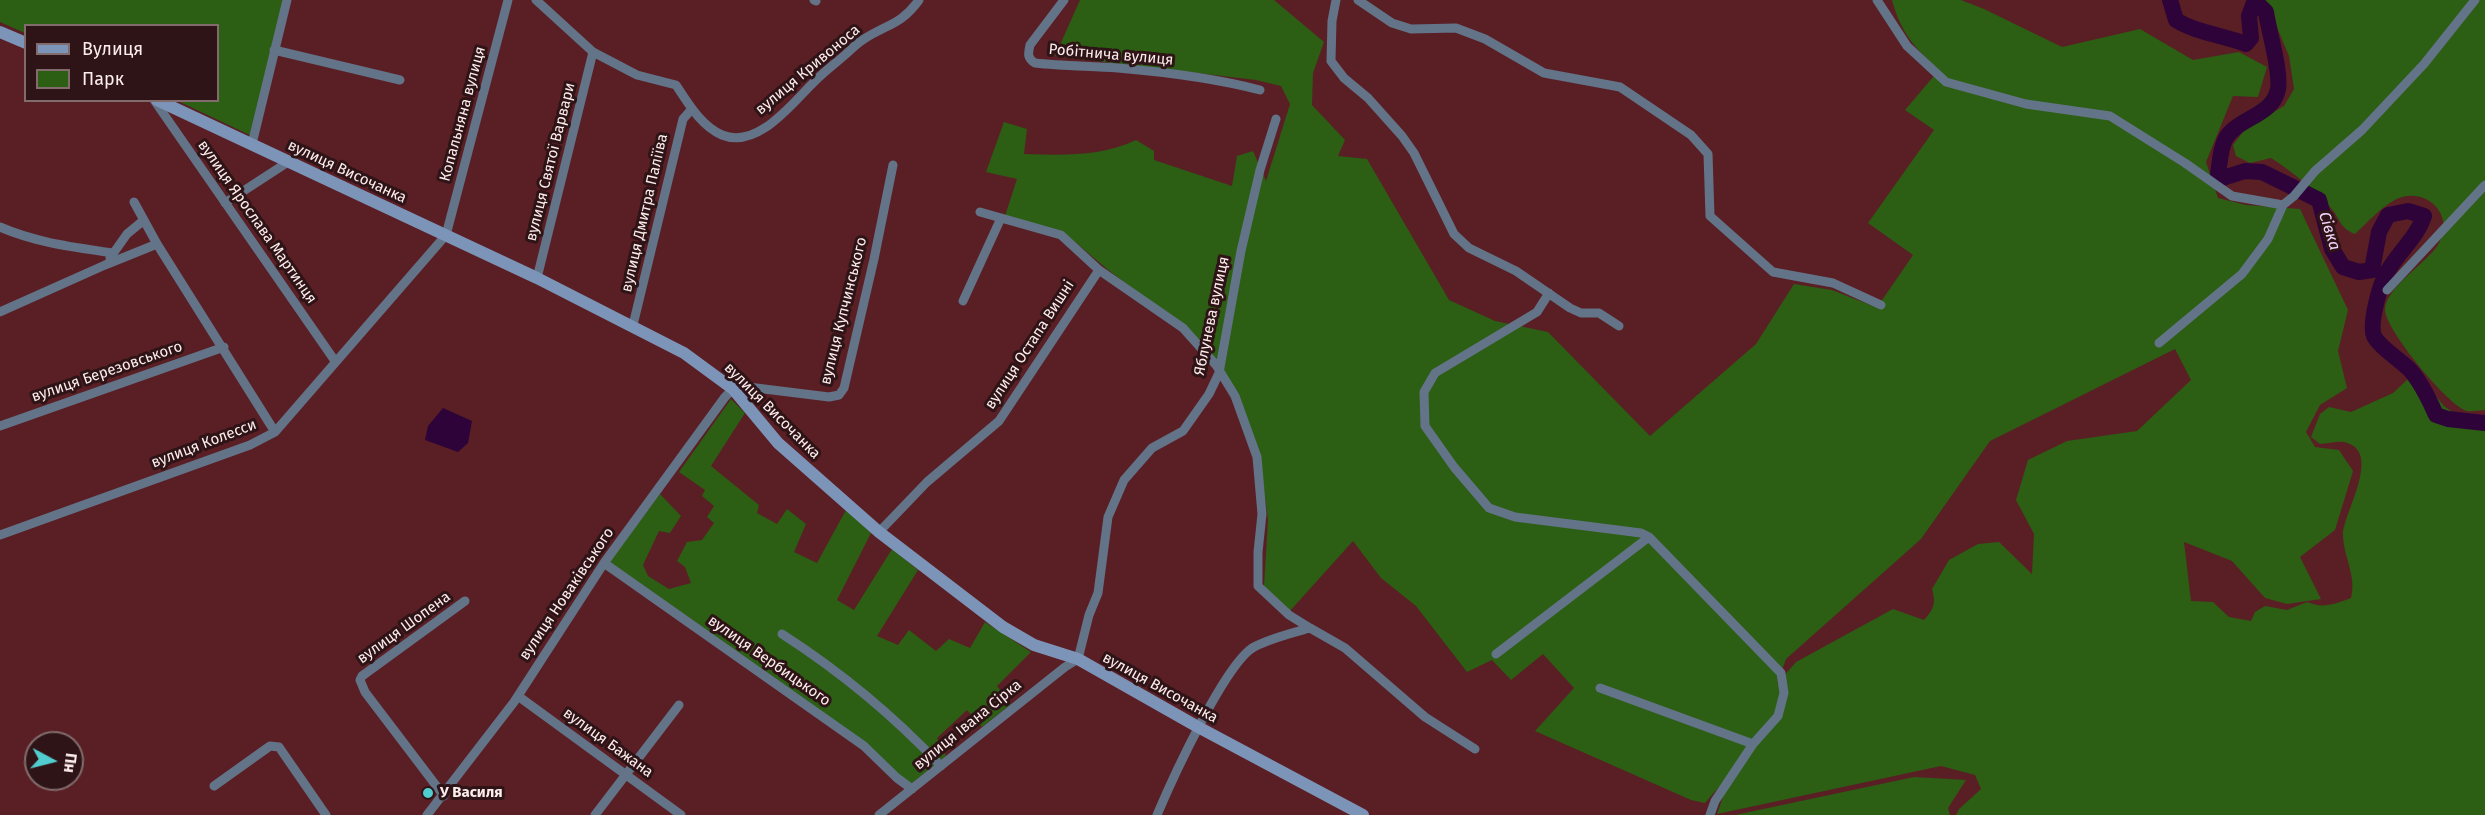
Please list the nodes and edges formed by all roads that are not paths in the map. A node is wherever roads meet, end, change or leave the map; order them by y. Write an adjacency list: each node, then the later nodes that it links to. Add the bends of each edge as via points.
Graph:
1 (287, 0): 12 (street)
2 (508, 0): 31 (street, Копальняна вулиця)
3 (536, 0): 13 (street, вулиця Кривоноса)
4 (919, 0): 18 (street, вулиця Кривоноса, via 903,18 857,45 783,115 748,136 721,135)
5 (1064, 0): 15 (street, Робітнича вулиця, via 1030,45 1028,53 1035,63 1119,68)
6 (1336, 0): 38 (street, via 1331,61 1402,136 1454,234 1469,248)
7 (1358, 0): 40 (street, via 1411,29 1456,28 1485,39 1544,73 1620,87 1691,135 1708,154 1710,216 1773,272 1833,283)
8 (1877, 0): 26 (street, via 1907,46 1946,81 2026,104 2110,116 2232,196)
9 (2475, 0): 26 (street, via 2424,64)
10 (0, 32): 11 (street)
11 (24, 42)
12 (274, 51): 14 (street); 20 (street)
13 (593, 52): 18 (street, вулиця Кривоноса, via 637,75 676,85); 36 (street, вулиця Святої Варвари)
14 (400, 80)
15 (1260, 90)
16 (156, 102): 25 (street, вулиця Ярослава Мартинця)
17 (159, 102): 20 (street, вулиця Височанка)
18 (691, 110): 42 (street, вулиця Дмитра Паліїва, via 683,119)
19 (1276, 119): 47 (street, Яблунева вулиця, via 1246,228)
20 (252, 144): 21 (street, вулиця Височанка)
21 (288, 162): 25 (street); 31 (street, вулиця Височанка)
22 (893, 165): 48 (street, вулиця Купчинського, via 844,388 839,395 829,397 748,387)
23 (2485, 184): 37 (street)
24 (134, 202): 29 (street)
25 (225, 203): 46 (street, вулиця Ярослава Мартинця)
26 (2283, 205): 44 (street, via 2268,239 2242,274)
27 (980, 212): 28 (street)
28 (1001, 218): 35 (street, via 1061,235); 39 (street)
29 (144, 220): 32 (street); 33 (street)
30 (0, 227): 33 (street, via 24,238)
31 (446, 235): 36 (street, вулиця Височанка); 46 (street, вулиця Колесси)
32 (157, 244): 34 (street); 45 (street)
33 (113, 253): 34 (street)
34 (105, 265): 41 (street)
35 (1100, 270): 47 (street, via 1183,328); 51 (street, вулиця Остапа Вишні, via 999,421 927,482)
36 (537, 278): 42 (street, вулиця Височанка)
37 (2387, 290)
38 (1550, 293): 43 (street, via 1570,308 1581,313 1599,313); 53 (street, via 1537,312 1434,373 1424,392 1425,426 1489,508 1515,517)
39 (963, 301)
40 (1881, 304)
41 (0, 312)
42 (633, 325): 48 (street, вулиця Височанка, via 684,353)
43 (1619, 326)
44 (2158, 343)
45 (224, 347): 49 (street, вулиця Березовського); 50 (street)
46 (335, 361): 50 (street, вулиця Колесси)
47 (1219, 373): 56 (street, via 1235,396 1257,457 1262,514 1258,586 1289,615); 59 (street, Яблунева вулиця, via 1183,431 1152,448 1124,480 1108,517 1098,593)
48 (733, 389): 51 (street, вулиця Височанка, via 778,443); 54 (street, вулиця Новаківського)
49 (0, 426)
50 (275, 432): 52 (street, вулиця Колесси, via 250,446)
51 (879, 531): 59 (street, вулиця Височанка, via 1003,627 1034,645)
52 (0, 535)
53 (1648, 537): 58 (street); 64 (street, via 1781,673 1784,693 1778,716)
54 (604, 563): 61 (street, вулиця Новаківського); 69 (street, вулиця Вербицького, via 864,746)
55 (465, 601): 70 (street, вулиця Шопена, via 360,680)
56 (1310, 628): 63 (street, via 1252,648 1233,670); 65 (street, via 1345,648 1425,717)
57 (782, 634): 66 (street, via 867,696)
58 (1496, 654)
59 (1078, 659): 63 (street, вулиця Височанка); 66 (street, вулиця Івана Сірка)
60 (1600, 688): 64 (street)
61 (518, 696): 67 (street, вулиця Бажана); 70 (street, вулиця Новаківського)
62 (679, 705): 67 (street)
63 (1198, 727): 76 (street); 77 (street, вулиця Височанка)
64 (1753, 744): 78 (street)
65 (1476, 749)
66 (940, 766): 69 (street, вулиця Івана Сірка)
67 (627, 775): 73 (street); 74 (street, вулиця Бажана)
68 (214, 786): 71 (street, via 270,746 279,747)
69 (912, 789): 75 (street, вулиця Івана Сірка)
70 (444, 796): 72 (street, вулиця Новаківського)
71 (326, 815)
72 (427, 815)
73 (595, 815)
74 (681, 815)
75 (879, 815)
76 (1157, 815)
77 (1363, 815)
78 (1710, 815)

